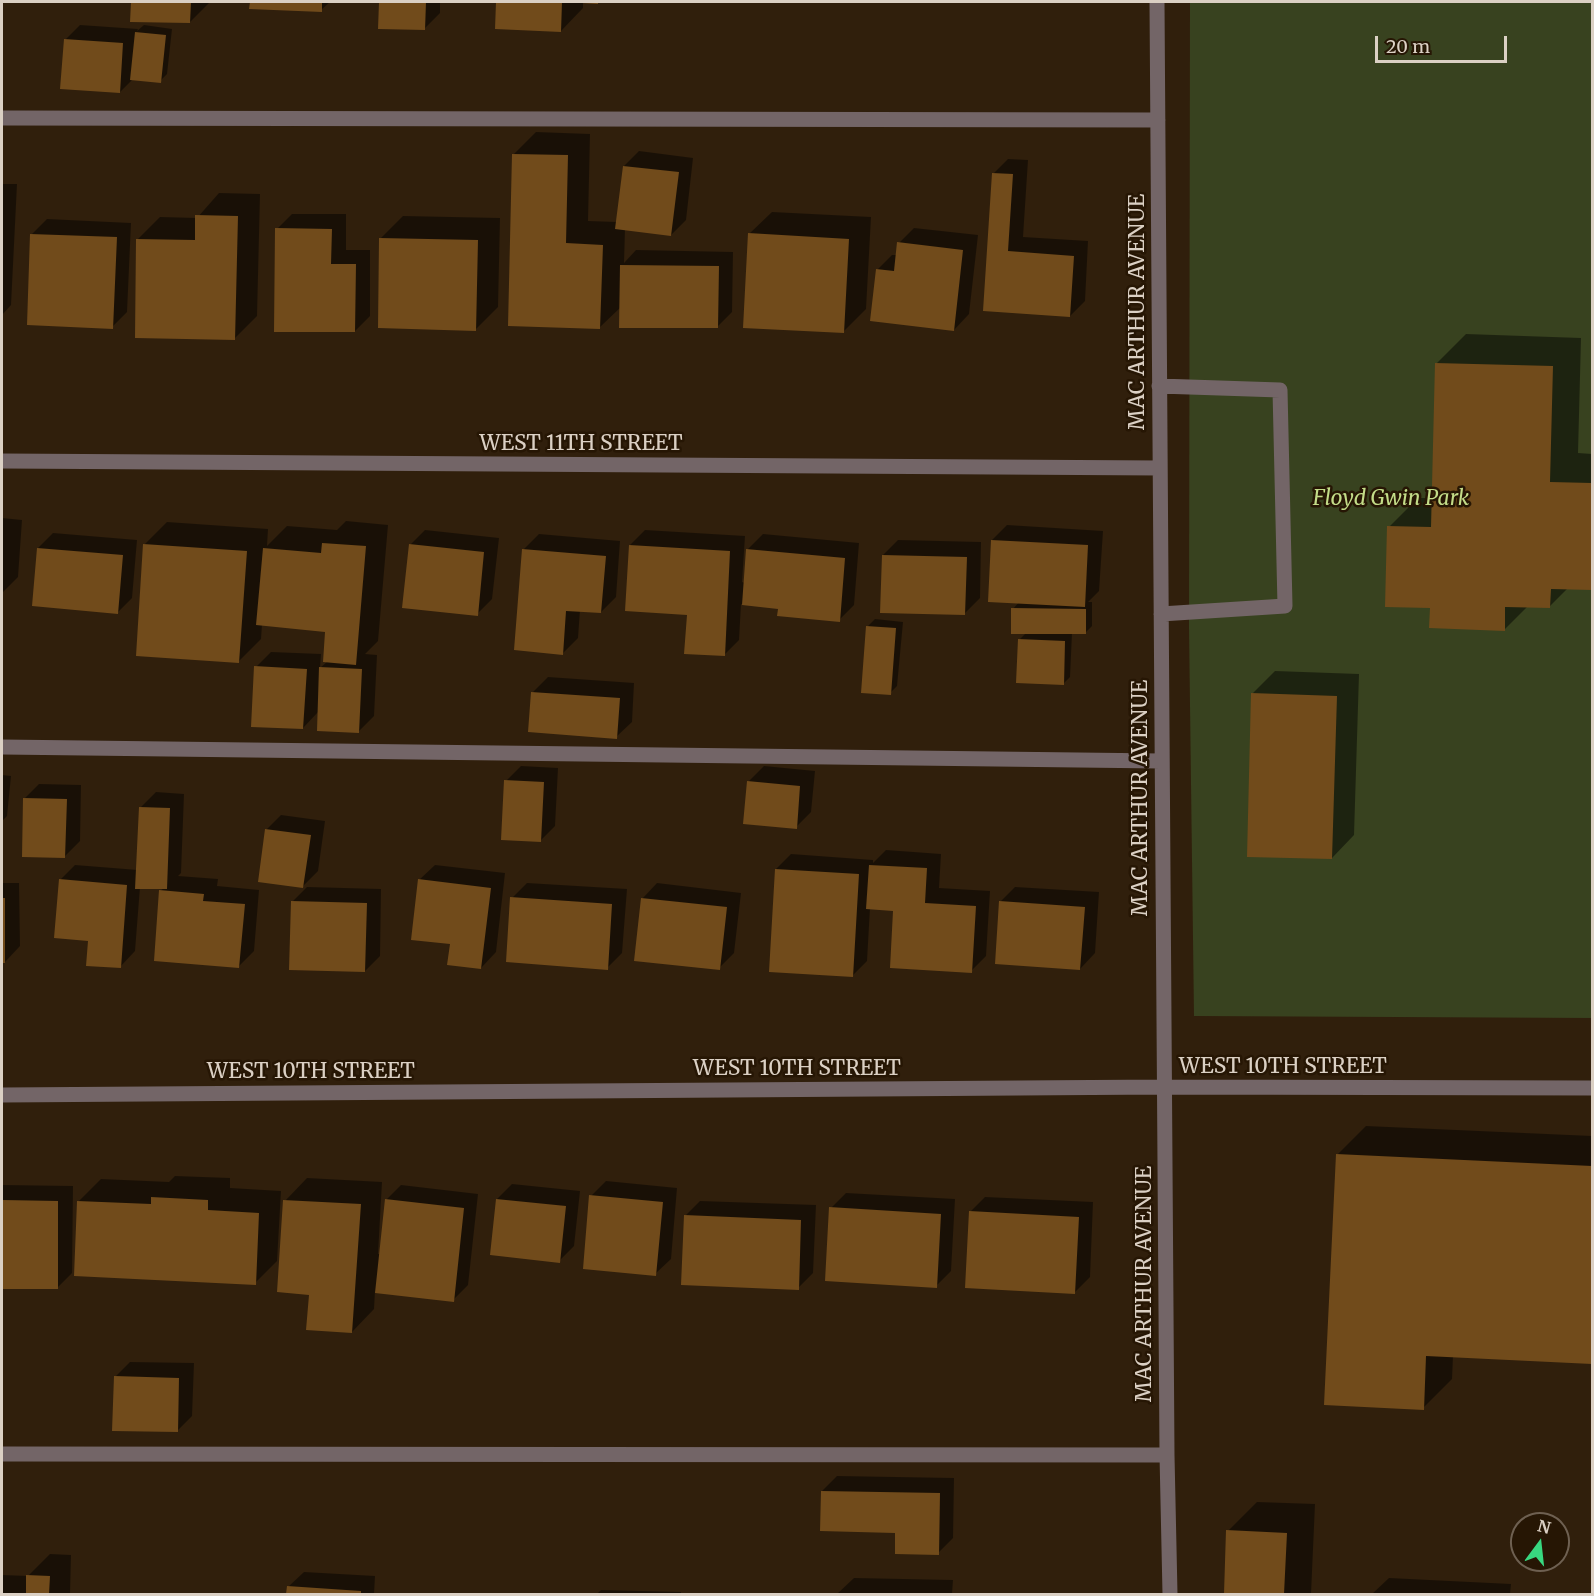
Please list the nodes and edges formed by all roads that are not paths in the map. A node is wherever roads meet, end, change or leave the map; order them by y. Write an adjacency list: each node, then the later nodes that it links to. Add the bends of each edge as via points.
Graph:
1 (1157, 2): 3 (street, MAC ARTHUR AVENUE)
2 (2, 118): 3 (street)
3 (1158, 120): 4 (street, MAC ARTHUR AVENUE)
4 (1159, 386): 6 (street, MAC ARTHUR AVENUE); 7 (street, via 1280,390 1285,606)
5 (2, 461): 6 (street, WEST 11TH STREET)
6 (1160, 468): 7 (street, MAC ARTHUR AVENUE)
7 (1161, 614): 9 (street, MAC ARTHUR AVENUE)
8 (2, 747): 9 (street)
9 (1161, 761): 10 (street, MAC ARTHUR AVENUE)
10 (1164, 1088): 11 (street, WEST 10TH STREET); 12 (street, WEST 10TH STREET); 14 (street, MAC ARTHUR AVENUE)
11 (1593, 1088)
12 (2, 1095)
13 (2, 1454): 14 (street)
14 (1167, 1455): 15 (street, MAC ARTHUR AVENUE)
15 (1170, 1594)

